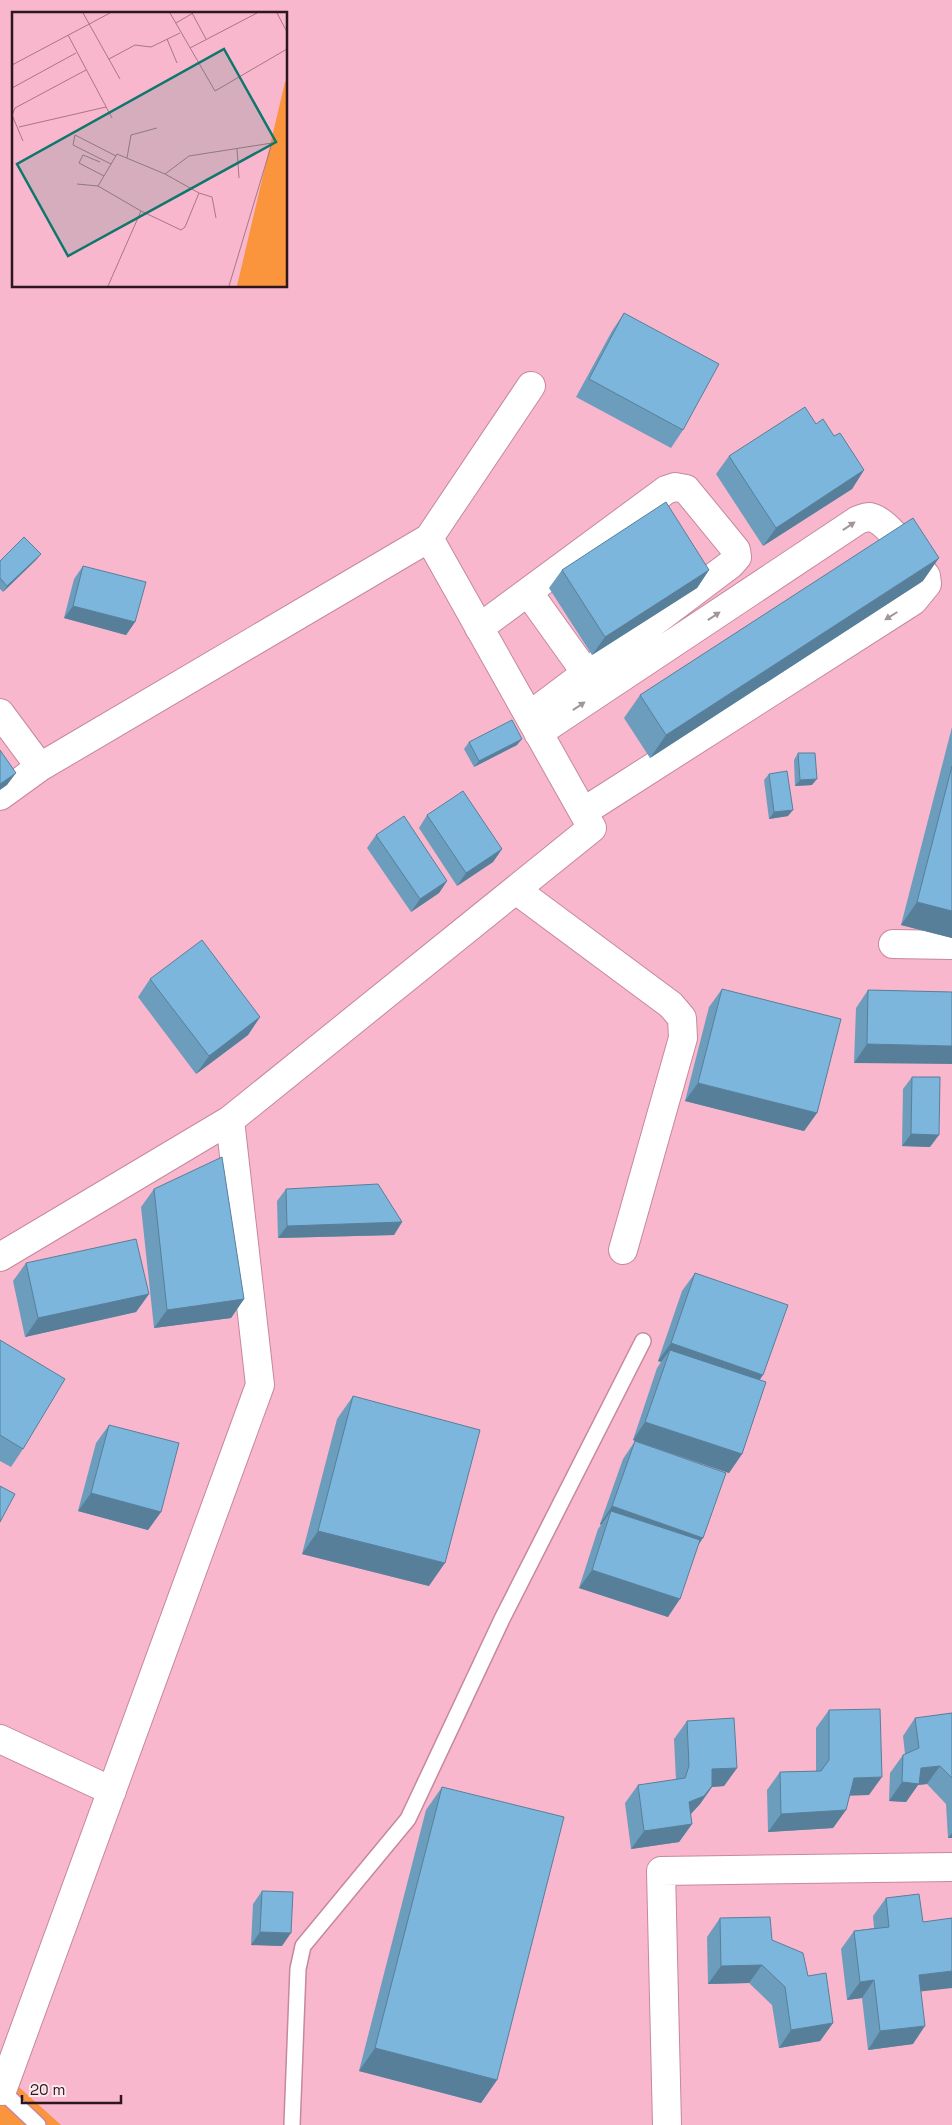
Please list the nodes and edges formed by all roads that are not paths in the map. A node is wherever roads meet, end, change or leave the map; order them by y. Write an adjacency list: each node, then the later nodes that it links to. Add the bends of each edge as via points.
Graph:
1 (531, 386): 2 (street)
2 (429, 538): 4 (street); 8 (street)
3 (528, 592): 4 (street); 5 (street); 5 (street, via 674,487 686,490 736,550 737,557 731,564)
4 (480, 628): 7 (street)
5 (586, 672): 7 (street)
6 (0, 713): 8 (street)
7 (534, 725): 10 (street); 10 (street, one-way to 10, via 858,520 868,517 890,530 926,576 928,584 913,602)
8 (40, 766): 9 (street)
9 (0, 796)
10 (583, 812): 11 (street, via 592,828)
11 (516, 890): 14 (street); 15 (street, via 659,994 682,1018 683,1038)
12 (893, 944): 13 (street)
13 (952, 946)
14 (230, 1120): 16 (street); 19 (street, via 260,1385)
15 (623, 1250)
16 (0, 1258)
17 (643, 1341): 23 (lane, via 502,1619 408,1819 303,1946 298,1969)
18 (0, 1739): 19 (street)
19 (112, 1791): 21 (street)
20 (952, 1866): 24 (street, via 661,1871)
21 (1, 2090): 22 (lane)
22 (38, 2125)
23 (292, 2125)
24 (667, 2125)

